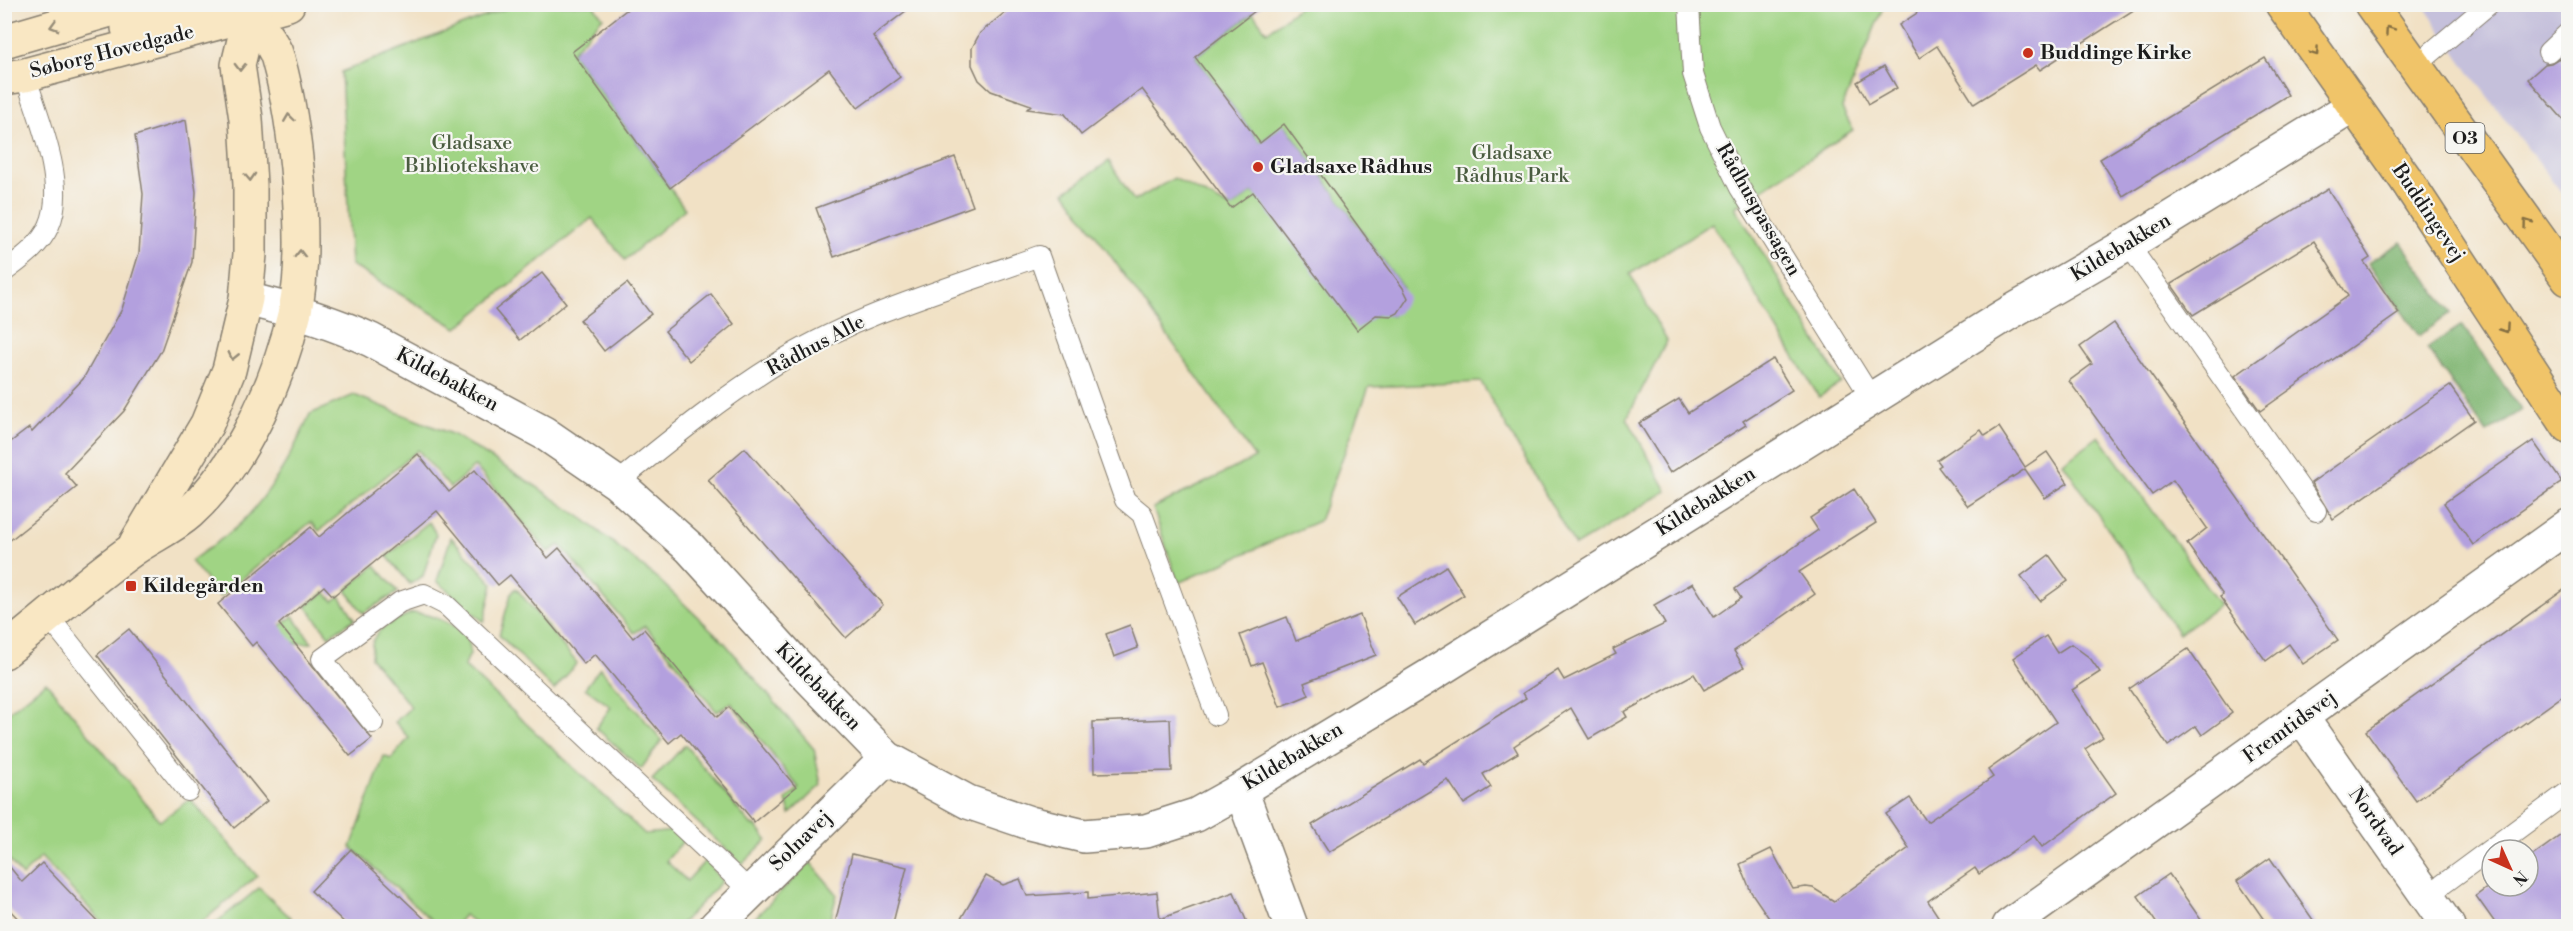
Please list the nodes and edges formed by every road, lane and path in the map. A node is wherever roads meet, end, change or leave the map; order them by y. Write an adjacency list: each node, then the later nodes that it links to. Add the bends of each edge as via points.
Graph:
1 (131, 4): 10 (street, Søborg Hovedgade, one-way to 10)
2 (195, 4): 13 (street, via 57,49)
3 (288, 4): 8 (street, Søborg Hovedgade)
4 (1689, 4): 20 (lane, Rådhuspassagen, via 1693,75 1710,127 1740,188)
5 (2282, 4): 14 (main road, Buddingevej, one-way to 14)
6 (2371, 4): 12 (main road, O3, one-way to 6)
7 (2489, 4): 12 (lane)
8 (251, 8): 13 (street, Søborg Hovedgade); 18 (street, one-way to 18, via 238,65 250,185); 19 (street, one-way to 8, via 300,257 298,197 286,95 278,55)
9 (2568, 33): 11 (lane)
10 (4, 41)
11 (2548, 52)
12 (2414, 67): 17 (main road, O3, one-way to 12)
13 (12, 74): 16 (lane, via 56,177 56,203 49,226 32,249)
14 (2353, 106): 15 (street, Kildebakken); 21 (main road, Buddingevej, one-way to 21, via 2405,178)
15 (2128, 244): 20 (street, Kildebakken); 23 (lane)
16 (4, 272)
17 (2568, 279)
18 (246, 299): 19 (street, Kildebakken); 25 (street, one-way to 25, via 229,370 207,424)
19 (295, 310): 22 (street, Kildebakken, via 371,340 544,433); 25 (street, via 260,413 227,468 188,514)
20 (1872, 399): 32 (street, Kildebakken)
21 (2568, 426)
22 (618, 483): 28 (lane, Rådhus Alle, via 787,357 861,320 1039,256 1125,500 1142,514); 31 (street, Kildebakken, via 690,548)
23 (2316, 511)
24 (2568, 526): 29 (street, Fremtidsvej)
25 (132, 549): 26 (street)
26 (48, 616): 27 (street); 33 (lane)
27 (4, 652)
28 (1216, 715)
29 (2302, 718): 36 (street, Nordvad); 39 (street, Fremtidsvej)
30 (373, 723): 35 (lane, via 322,659 400,602 424,594 446,605)
31 (887, 758): 32 (street, Kildebakken, via 968,802 1084,836 1146,831 1196,815); 35 (street, Solnavej)
32 (1241, 789): 38 (street)
33 (189, 791)
34 (2568, 792): 36 (lane)
35 (750, 891): 37 (street, Solnavej)
36 (2427, 896): 40 (street, Nordvad)
37 (716, 927)
38 (1291, 927)
39 (2009, 927)
40 (2448, 927)

